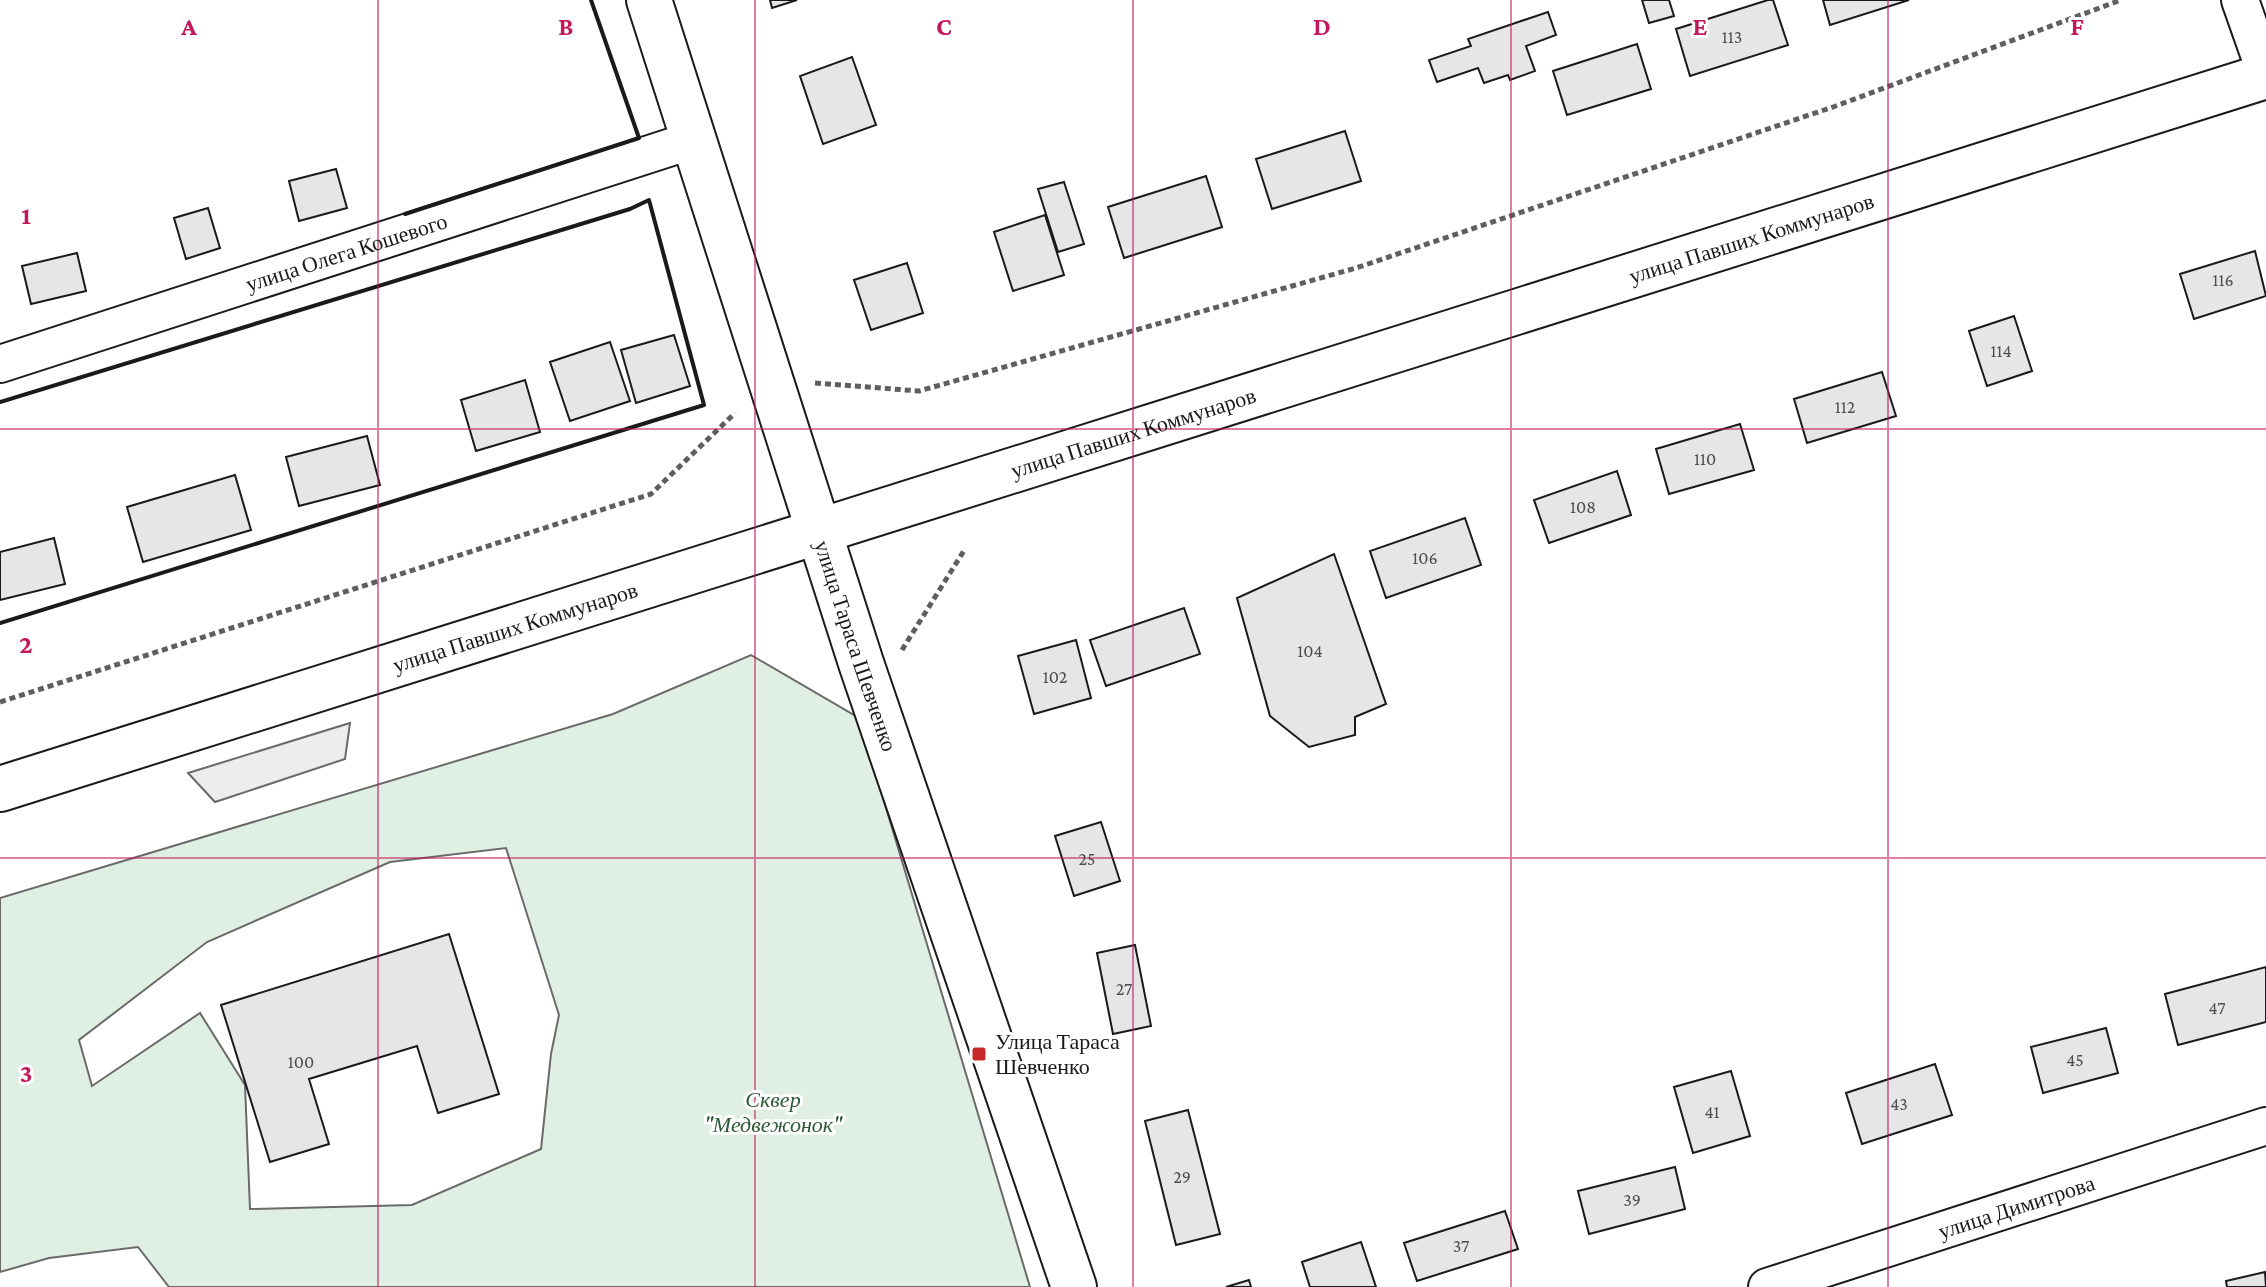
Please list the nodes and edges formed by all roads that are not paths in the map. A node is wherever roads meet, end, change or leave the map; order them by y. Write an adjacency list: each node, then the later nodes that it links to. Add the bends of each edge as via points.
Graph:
1 (649, 0): 4 (street, улица Тараса Шевченко)
2 (2240, 0): 3 (street)
3 (2266, 75): 6 (street, улица Павших Коммунаров)
4 (693, 140): 5 (street, улица Олега Кошевого); 6 (street, улица Тараса Шевченко)
5 (0, 364)
6 (819, 530): 7 (street, улица Павших Коммунаров); 9 (street, улица Тараса Шевченко)
7 (0, 789)
8 (2266, 1126): 10 (street, улица Димитрова)
9 (1074, 1287)
10 (1767, 1287)

